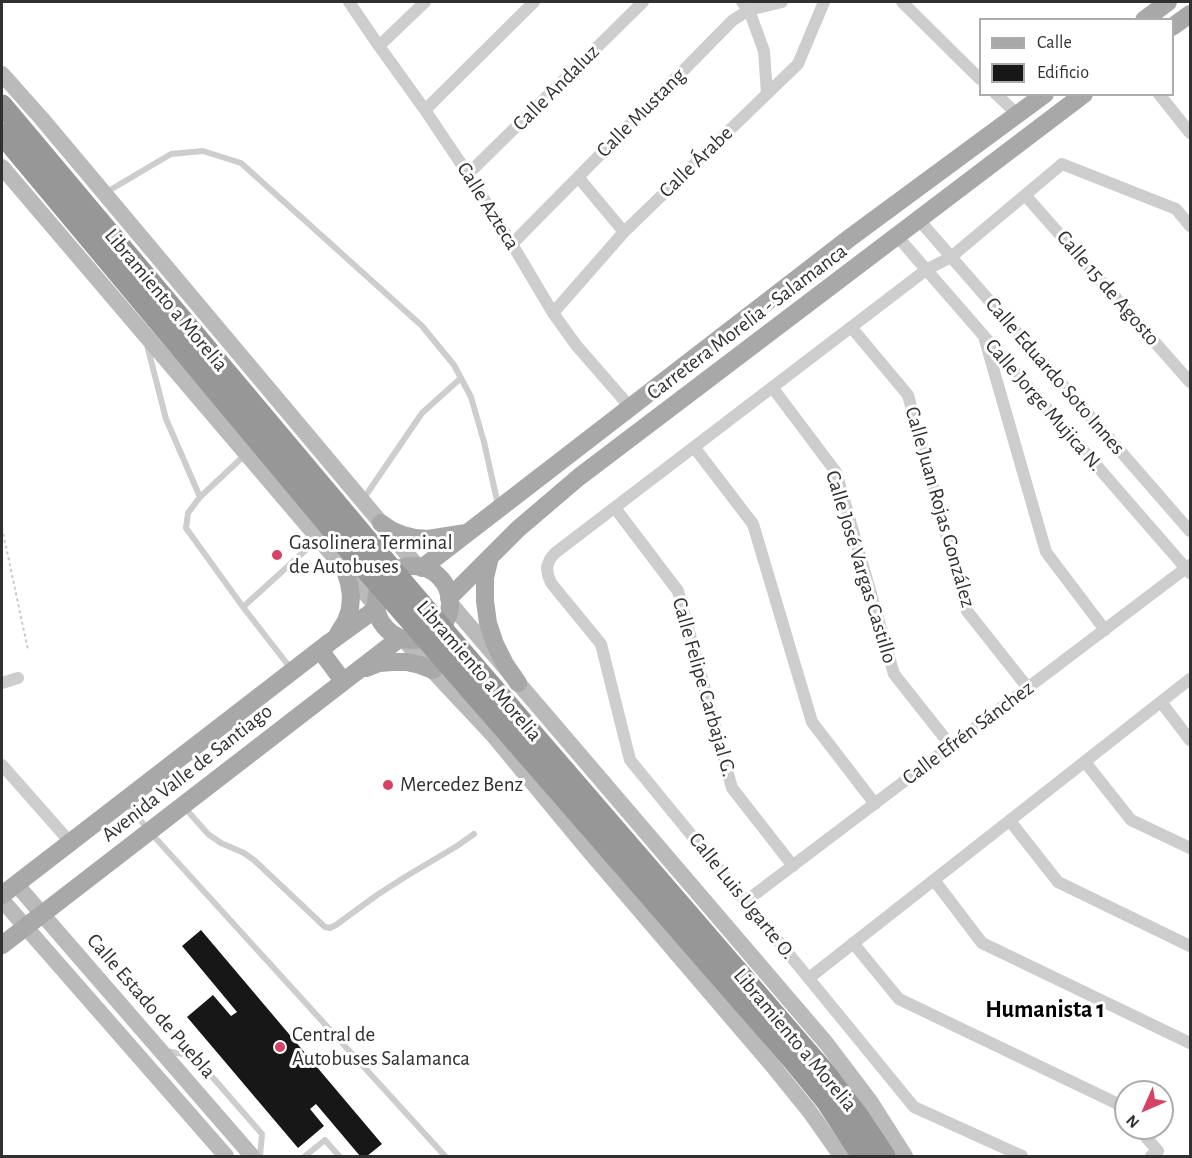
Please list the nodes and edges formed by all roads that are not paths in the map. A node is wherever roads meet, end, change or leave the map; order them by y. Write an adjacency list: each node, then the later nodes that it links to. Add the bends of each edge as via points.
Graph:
1 (349, 2): 13 (street, Calle Azteca)
2 (425, 2): 13 (street)
3 (534, 2): 22 (street)
4 (643, 2): 28 (street, Calle Andaluz)
5 (782, 2): 9 (street, Calle Mustang)
6 (824, 2): 16 (street, Calle Árabe, via 798,64)
7 (902, 2): 15 (street)
8 (1168, 2): 11 (main road)
9 (746, 6): 16 (street, via 764,51); 29 (street, Calle Mustang)
10 (1191, 14): 12 (main road)
11 (1147, 18)
12 (1174, 26)
13 (379, 46): 22 (street, Calle Azteca)
14 (2, 74): 30 (main road)
15 (979, 77)
16 (767, 94): 34 (street, Calle Árabe)
17 (998, 96): 23 (street)
18 (1042, 96): 23 (main road, Carretera Morelia - Salamanca)
19 (1081, 96): 32 (main road, Carretera Morelia - Salamanca)
20 (1162, 98): 24 (street); 25 (street)
21 (2, 105): 59 (highway, Libramiento a Morelia)
22 (425, 110): 28 (street, Calle Azteca)
23 (1017, 115): 36 (main road, Carretera Morelia - Salamanca)
24 (1191, 119)
25 (1191, 133)
26 (2, 134): 59 (highway, Libramiento a Morelia)
27 (2, 166): 42 (main road)
28 (468, 174): 37 (street, Calle Azteca)
29 (578, 177): 34 (street); 37 (street, Calle Mustang)
30 (105, 194): 44 (lane, via 171,154 203,151 241,163 422,326); 51 (main road)
31 (1025, 195): 33 (street, via 1062,164 1176,209); 38 (street); 45 (street, Calle 15 de Agosto)
32 (919, 220): 35 (main road, Carretera Morelia - Salamanca); 36 (main road, via 879,226); 38 (street, Calle Eduardo Soto Innes)
33 (1191, 226)
34 (624, 232): 40 (street, Calle Árabe)
35 (897, 236): 39 (street, Calle Jorge Mujica N.); 58 (main road, Carretera Morelia - Salamanca, via 579,477)
36 (851, 237): 47 (main road, Carretera Morelia - Salamanca)
37 (512, 244): 40 (street, Calle Azteca)
38 (951, 257): 39 (street); 55 (street, Calle Eduardo Soto Innes)
39 (926, 270): 41 (street); 43 (street, Calle Jorge Mujica N.)
40 (553, 313): 47 (street, Calle Azteca)
41 (851, 327): 46 (street); 75 (street, Calle Juan Rojas González, via 909,395 967,611)
42 (144, 333): 49 (main road); 50 (lane, via 165,419)
43 (984, 336): 61 (street, Calle Jorge Mujica N.); 65 (street, via 1046,552)
44 (460, 378): 51 (lane, via 422,413); 53 (lane, via 471,398)
45 (1191, 382)
46 (772, 387): 48 (street); 78 (street, Calle José Vargas Castillo, via 836,472 894,674)
47 (630, 407): 53 (main road, Carretera Morelia - Salamanca)
48 (694, 447): 52 (street); 82 (street, via 753,524 812,722)
49 (247, 454): 50 (lane); 57 (main road)
50 (200, 497): 63 (lane, via 188,513 186,528)
51 (362, 500): 54 (main road)
52 (615, 507): 89 (street, Calle Felipe Carbajal G., via 678,591 732,788); 92 (street, Calle Luis Ugarte O., via 555,553 547,567 548,575 601,644 630,760)
53 (499, 508): 56 (main road, Carretera Morelia - Salamanca)
54 (381, 523): 56 (main road, via 415,538); 60 (main road)
55 (1191, 531)
56 (468, 533): 60 (main road, Carretera Morelia - Salamanca)
57 (318, 538): 59 (main road); 63 (lane)
58 (490, 556): 62 (main road, Carretera Morelia - Salamanca); 73 (main road, via 485,590 488,623 505,664)
59 (360, 560): 64 (main road); 67 (main road, via 350,583 346,621); 68 (highway, Libramiento a Morelia, bridge)
60 (420, 567): 62 (main road, via 438,577 447,588); 64 (main road, via 404,568 385,579)
61 (1189, 569): 65 (street, Calle Efrén Sánchez)
62 (449, 600): 66 (main road, via 445,622 436,632 417,640); 73 (main road)
63 (243, 607): 69 (lane)
64 (376, 607): 66 (main road, via 384,626); 67 (main road, Avenida Valle de Santiago)
65 (1106, 630): 75 (street, Calle Efrén Sánchez)
66 (402, 638): 68 (main road); 70 (main road, Avenida Valle de Santiago)
67 (325, 646): 69 (main road, Avenida Valle de Santiago); 70 (main road)
68 (442, 656): 70 (main road, via 414,664 379,663); 110 (main road, via 492,734 772,1065); 111 (highway, Libramiento a Morelia, via 795,1064 826,1101); 112 (highway, Libramiento a Morelia, via 825,1071)
69 (293, 671): 81 (main road, Avenida Valle de Santiago)
70 (348, 677): 83 (main road, Avenida Valle de Santiago)
71 (18, 678): 74 (street)
72 (1191, 679): 76 (street)
73 (518, 682): 113 (main road, via 826,1043)
74 (2, 683)
75 (1028, 688): 78 (street, Calle Efrén Sánchez)
76 (1161, 702): 77 (street); 79 (street)
77 (1191, 740)
78 (951, 746): 82 (street, Calle Efrén Sánchez)
79 (1085, 762): 84 (street); 88 (street, via 1131,820)
80 (2, 765): 87 (street)
81 (125, 800): 85 (lane); 87 (main road, Avenida Valle de Santiago)
82 (875, 804): 89 (street, Calle Efrén Sánchez)
83 (183, 805): 85 (main road, Avenida Valle de Santiago); 86 (lane, via 208,834 254,860 330,928)
84 (1010, 821): 90 (street); 97 (street, via 1058,882)
85 (149, 831): 93 (main road, Avenida Valle de Santiago); 109 (lane)
86 (474, 834)
87 (70, 842): 91 (main road, Avenida Valle de Santiago)
88 (1191, 848)
89 (793, 866): 92 (street, Calle Efrén Sánchez)
90 (934, 880): 95 (street); 99 (street, via 982,943)
91 (6, 893): 93 (main road, Calle Estado de Puebla); 94 (main road, Calle Estado de Puebla)
92 (746, 902): 98 (street, Calle Luis Ugarte O.)
93 (41, 914): 94 (main road, Avenida Valle de Santiago); 100 (main road, Calle Estado de Puebla)
94 (25, 927): 96 (main road, Avenida Valle de Santiago); 104 (main road, Calle Estado de Puebla)
95 (853, 943): 98 (street); 101 (street, via 899,999)
96 (2, 945)
97 (1191, 946)
98 (809, 978): 114 (street, Calle Luis Ugarte O., via 914,1107)
99 (1191, 1043)
100 (160, 1050): 105 (main road, Calle Estado de Puebla); 106 (lane, via 194,1056 262,1134)
101 (1114, 1102)
102 (1146, 1140): 103 (street)
103 (1155, 1154)
104 (226, 1156)
105 (252, 1156)
106 (260, 1156)
107 (304, 1156): 108 (lane, via 325,1140)
108 (339, 1156)
109 (445, 1156)
110 (841, 1156)
111 (862, 1156)
112 (885, 1156)
113 (905, 1156)
114 (1022, 1156)

